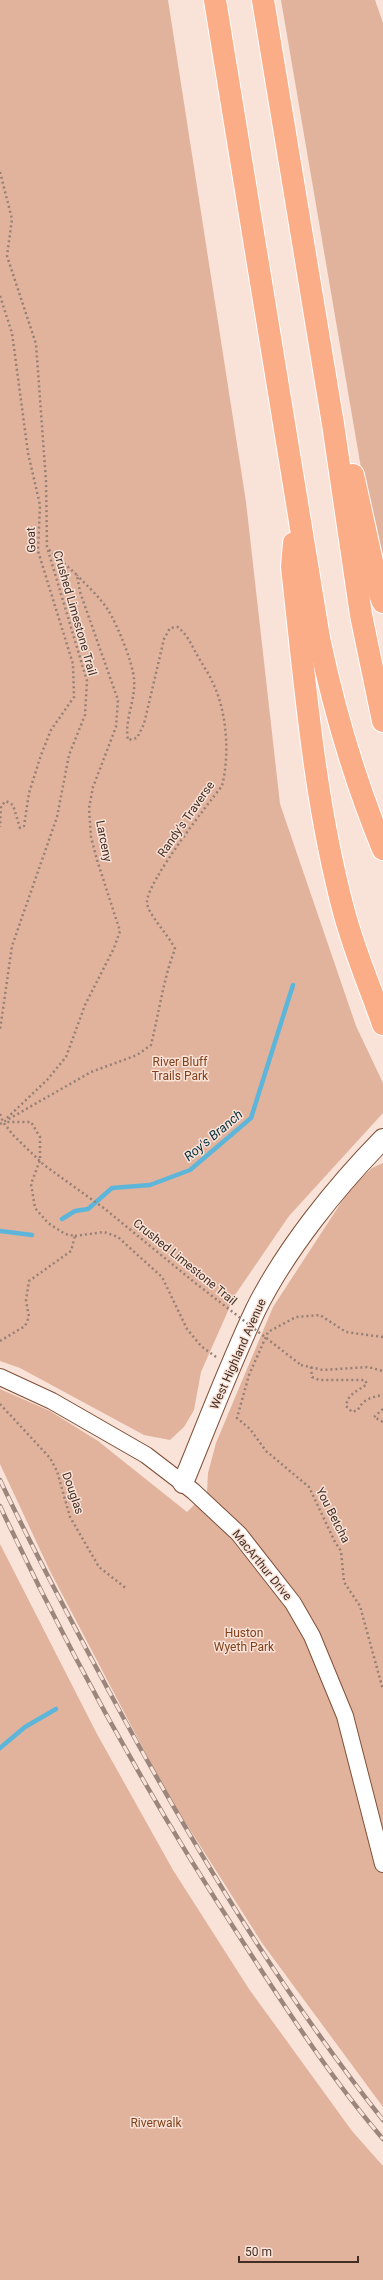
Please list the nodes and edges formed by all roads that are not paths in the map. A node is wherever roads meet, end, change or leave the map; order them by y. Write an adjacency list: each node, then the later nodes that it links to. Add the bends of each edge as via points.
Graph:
1 (214, 0): 4 (highway)
2 (263, 0): 3 (highway)
3 (333, 424): 5 (highway, via 356,482 378,589); 6 (highway, via 361,615)
4 (298, 510): 7 (highway, via 331,695 369,816); 8 (highway, via 292,567 311,737 327,837 344,913)
5 (383, 602)
6 (383, 721)
7 (383, 849)
8 (383, 1024)
9 (383, 1139): 11 (street, West Highland Avenue, via 336,1192 278,1272 257,1308)
10 (5, 1379): 11 (street, MacArthur Drive, via 93,1424 146,1455)
11 (183, 1483): 12 (street, MacArthur Drive, via 239,1534 293,1603 312,1636 345,1716)
12 (383, 1864)

